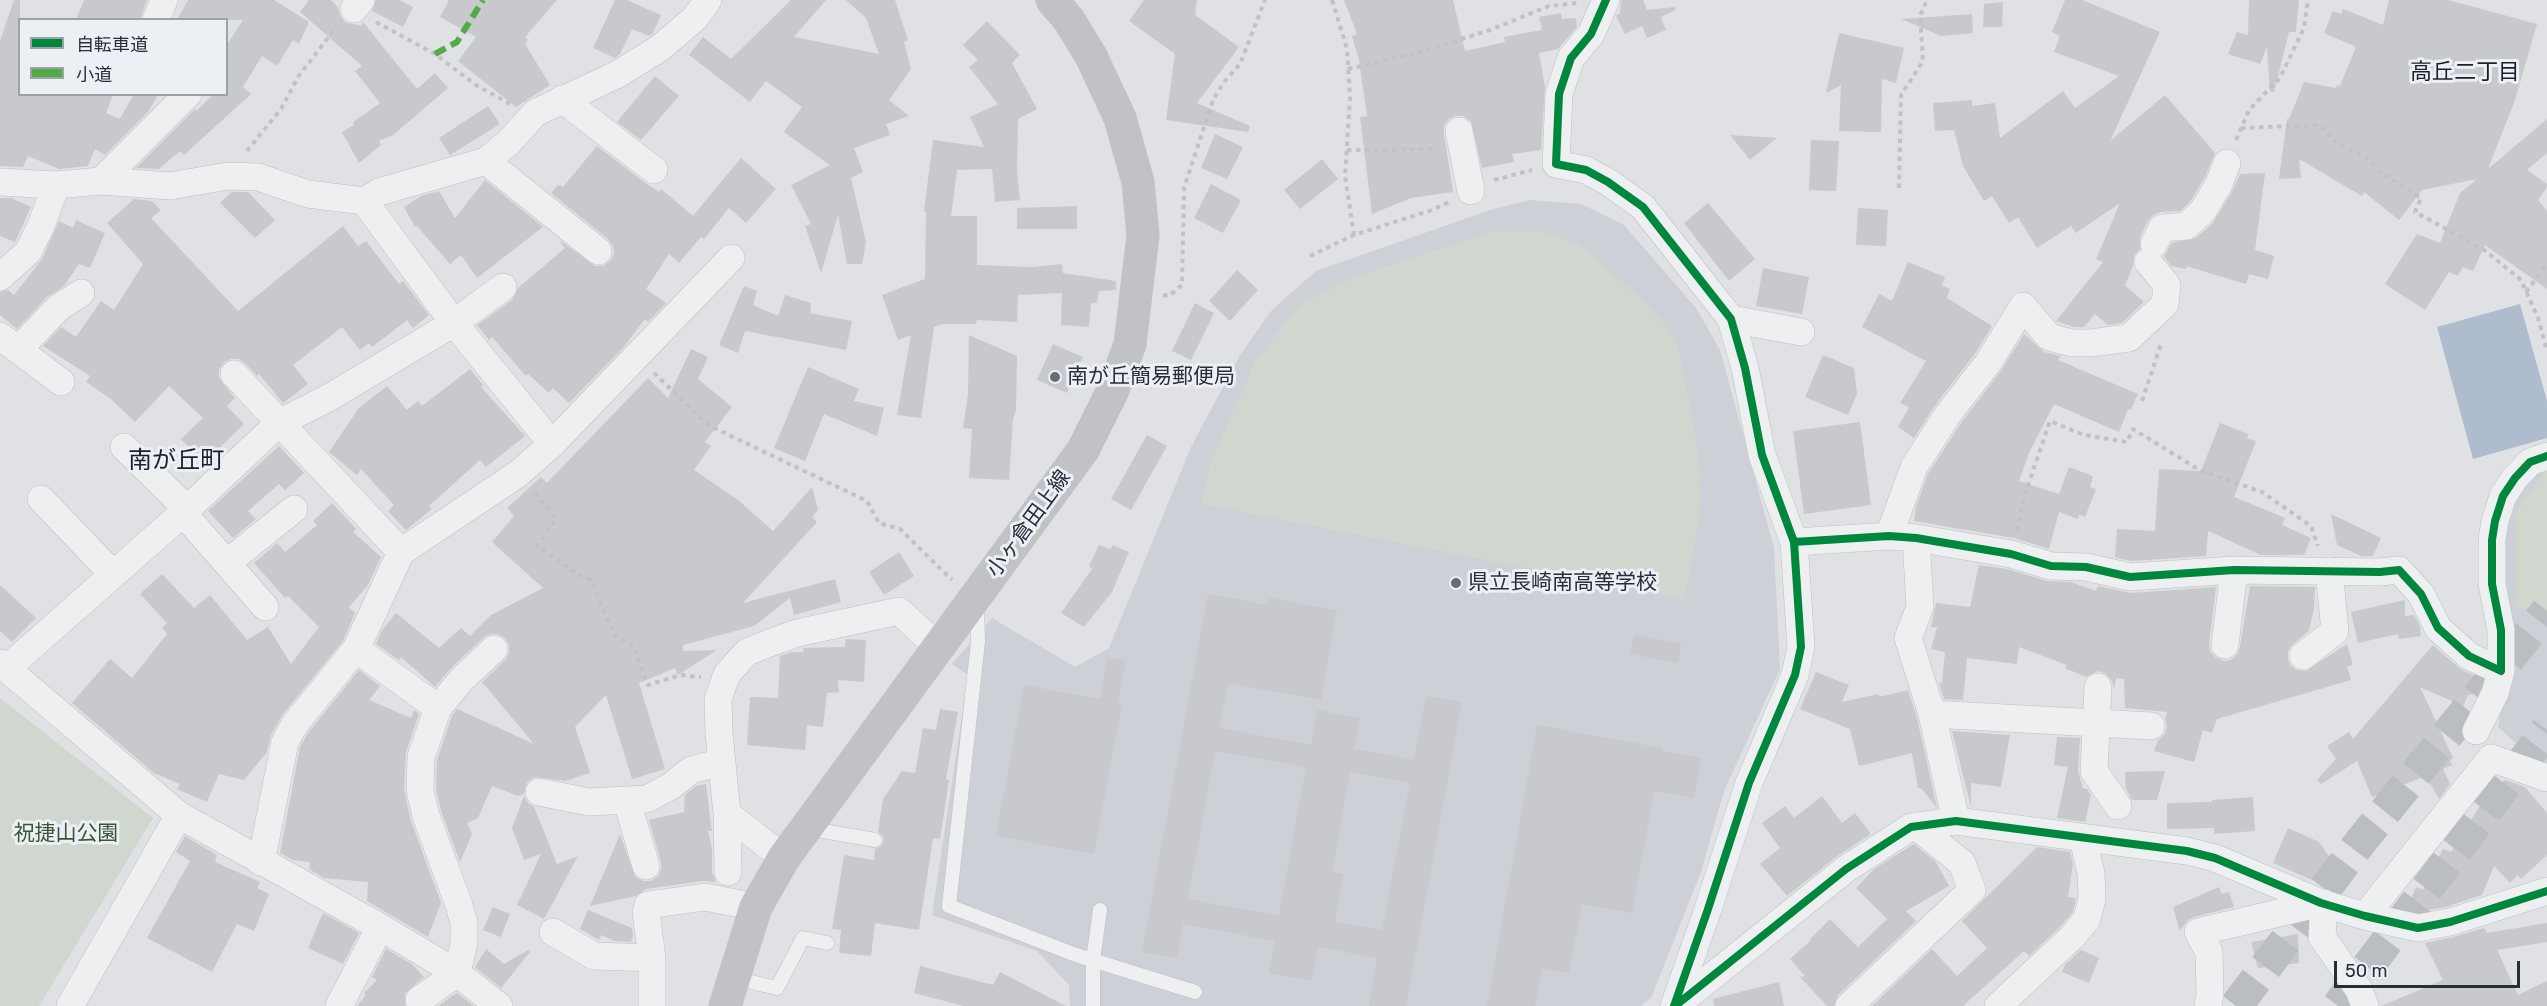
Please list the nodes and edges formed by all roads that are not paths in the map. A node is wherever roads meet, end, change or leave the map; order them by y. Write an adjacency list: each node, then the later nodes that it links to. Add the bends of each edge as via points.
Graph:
1 (164, 0): 5 (street)
2 (708, 0): 7 (street, via 695,18 660,48 618,74)
3 (1052, 0): 43 (main road, 小ヶ倉田上線, via 1091,56 1119,118 1138,182 1143,235 1130,344 1113,390 1083,450)
4 (1593, 1): 22 (street, via 1591,34 1571,58 1559,94 1556,164 1586,170 1643,207)
5 (157, 18)
6 (186, 96): 12 (street)
7 (562, 99): 9 (street, via 535,113); 11 (street)
8 (1461, 140): 15 (street)
9 (486, 161): 16 (street, via 379,192); 17 (street)
10 (2227, 163): 35 (street, via 2202,212 2186,226 2162,228 2151,253 2167,285 2165,304 2129,338 2072,343 2049,337 2023,306 1914,467)
11 (654, 170)
12 (101, 181): 14 (street); 16 (street, via 170,186 228,176 258,177 308,194)
13 (0, 182): 14 (street)
14 (56, 184): 19 (street, via 28,252)
15 (1471, 191)
16 (364, 201): 23 (street)
17 (598, 251)
18 (730, 258): 29 (street)
19 (0, 277)
20 (503, 287): 23 (street)
21 (81, 293): 25 (street)
22 (1731, 319): 24 (street); 37 (street, via 1762,456)
23 (454, 323): 28 (street); 29 (street)
24 (1801, 332)
25 (9, 343): 27 (street)
26 (234, 374): 28 (street)
27 (61, 382)
28 (279, 423): 34 (street); 38 (street)
29 (552, 444): 38 (street, via 518,474)
30 (124, 447): 34 (street)
31 (2547, 456): 51 (street, via 2530,462 2515,478 2503,496 2495,520 2492,584 2501,630)
32 (41, 499): 42 (street)
33 (294, 509): 39 (street)
34 (185, 511): 39 (street); 42 (street)
35 (1889, 536): 36 (street); 37 (street)
36 (1916, 538): 40 (street, via 2011,554 2051,566 2086,567 2130,577); 54 (street, via 1920,607 1908,638)
37 (1794, 542): 93 (street, via 1801,647 1795,675 1749,783)
38 (401, 552): 47 (street)
39 (227, 563): 44 (street)
40 (2234, 570): 41 (street); 45 (street)
41 (2328, 571): 49 (street, via 2335,631); 51 (street, via 2399,570 2421,594 2438,628 2469,656)
42 (113, 574): 50 (street)
43 (976, 595): 46 (main road, 小ヶ倉田上線); 83 (lane, via 978,642 949,906)
44 (265, 606)
45 (2225, 645)
46 (938, 647): 58 (street, via 899,611 797,633 747,652 727,674 718,699); 67 (main road, 小ヶ倉田上線)
47 (356, 649): 53 (street); 71 (street, via 285,742)
48 (494, 649): 53 (street)
49 (2302, 656)
50 (4, 665): 64 (street)
51 (2501, 670): 57 (street, via 2495,693)
52 (2098, 687): 55 (street)
53 (438, 708): 84 (street, via 421,757 420,790 464,923)
54 (1932, 714): 55 (street); 65 (street)
55 (2096, 723): 56 (street); 62 (street, via 2094,771)
56 (2151, 726)
57 (2476, 730)
58 (722, 762): 61 (street, via 692,770 647,799); 63 (street)
59 (2547, 778): 78 (street, via 2491,758)
60 (539, 792): 61 (street, via 590,801)
61 (627, 801): 72 (street)
62 (2118, 806)
63 (727, 814): 70 (street); 73 (street)
64 (179, 815): 71 (street); 88 (street)
65 (1956, 821): 66 (street); 68 (street)
66 (1916, 826): 93 (street, via 1846,869); 94 (street, via 1962,863 1972,890)
67 (805, 828): 69 (lane); 70 (main road, 小ヶ倉田上線)
68 (2083, 839): 75 (street, via 2215,858); 95 (street, via 2091,873 2092,898 2087,919)
69 (875, 840)
70 (784, 858): 76 (main road, 小ヶ倉田上線)
71 (261, 862): 79 (street)
72 (646, 866)
73 (728, 872)
74 (2547, 891): 78 (street, via 2450,922 2418,928)
75 (2322, 903): 78 (street); 96 (street, via 2198,932 2209,952); 97 (street, via 2322,937 2359,990)
76 (756, 907): 82 (street, via 705,897 648,905); 85 (main road, 小ヶ倉田上線)
77 (1100, 910): 83 (lane)
78 (2365, 916)
79 (380, 927): 84 (street); 89 (street)
80 (553, 932): 82 (street, via 594,956)
81 (826, 943): 85 (lane, via 803,938 777,988)
82 (652, 958): 91 (street)
83 (1093, 960): 86 (lane); 92 (lane)
84 (457, 973): 87 (street); 90 (street)
85 (730, 992)
86 (1195, 992)
87 (419, 1000)
88 (70, 1006)
89 (339, 1006)
90 (499, 1006)
91 (652, 1006)
92 (1093, 1006)
93 (1675, 1006)
94 (1849, 1006)
95 (1998, 1006)
96 (2208, 1006)
97 (2365, 1006)

